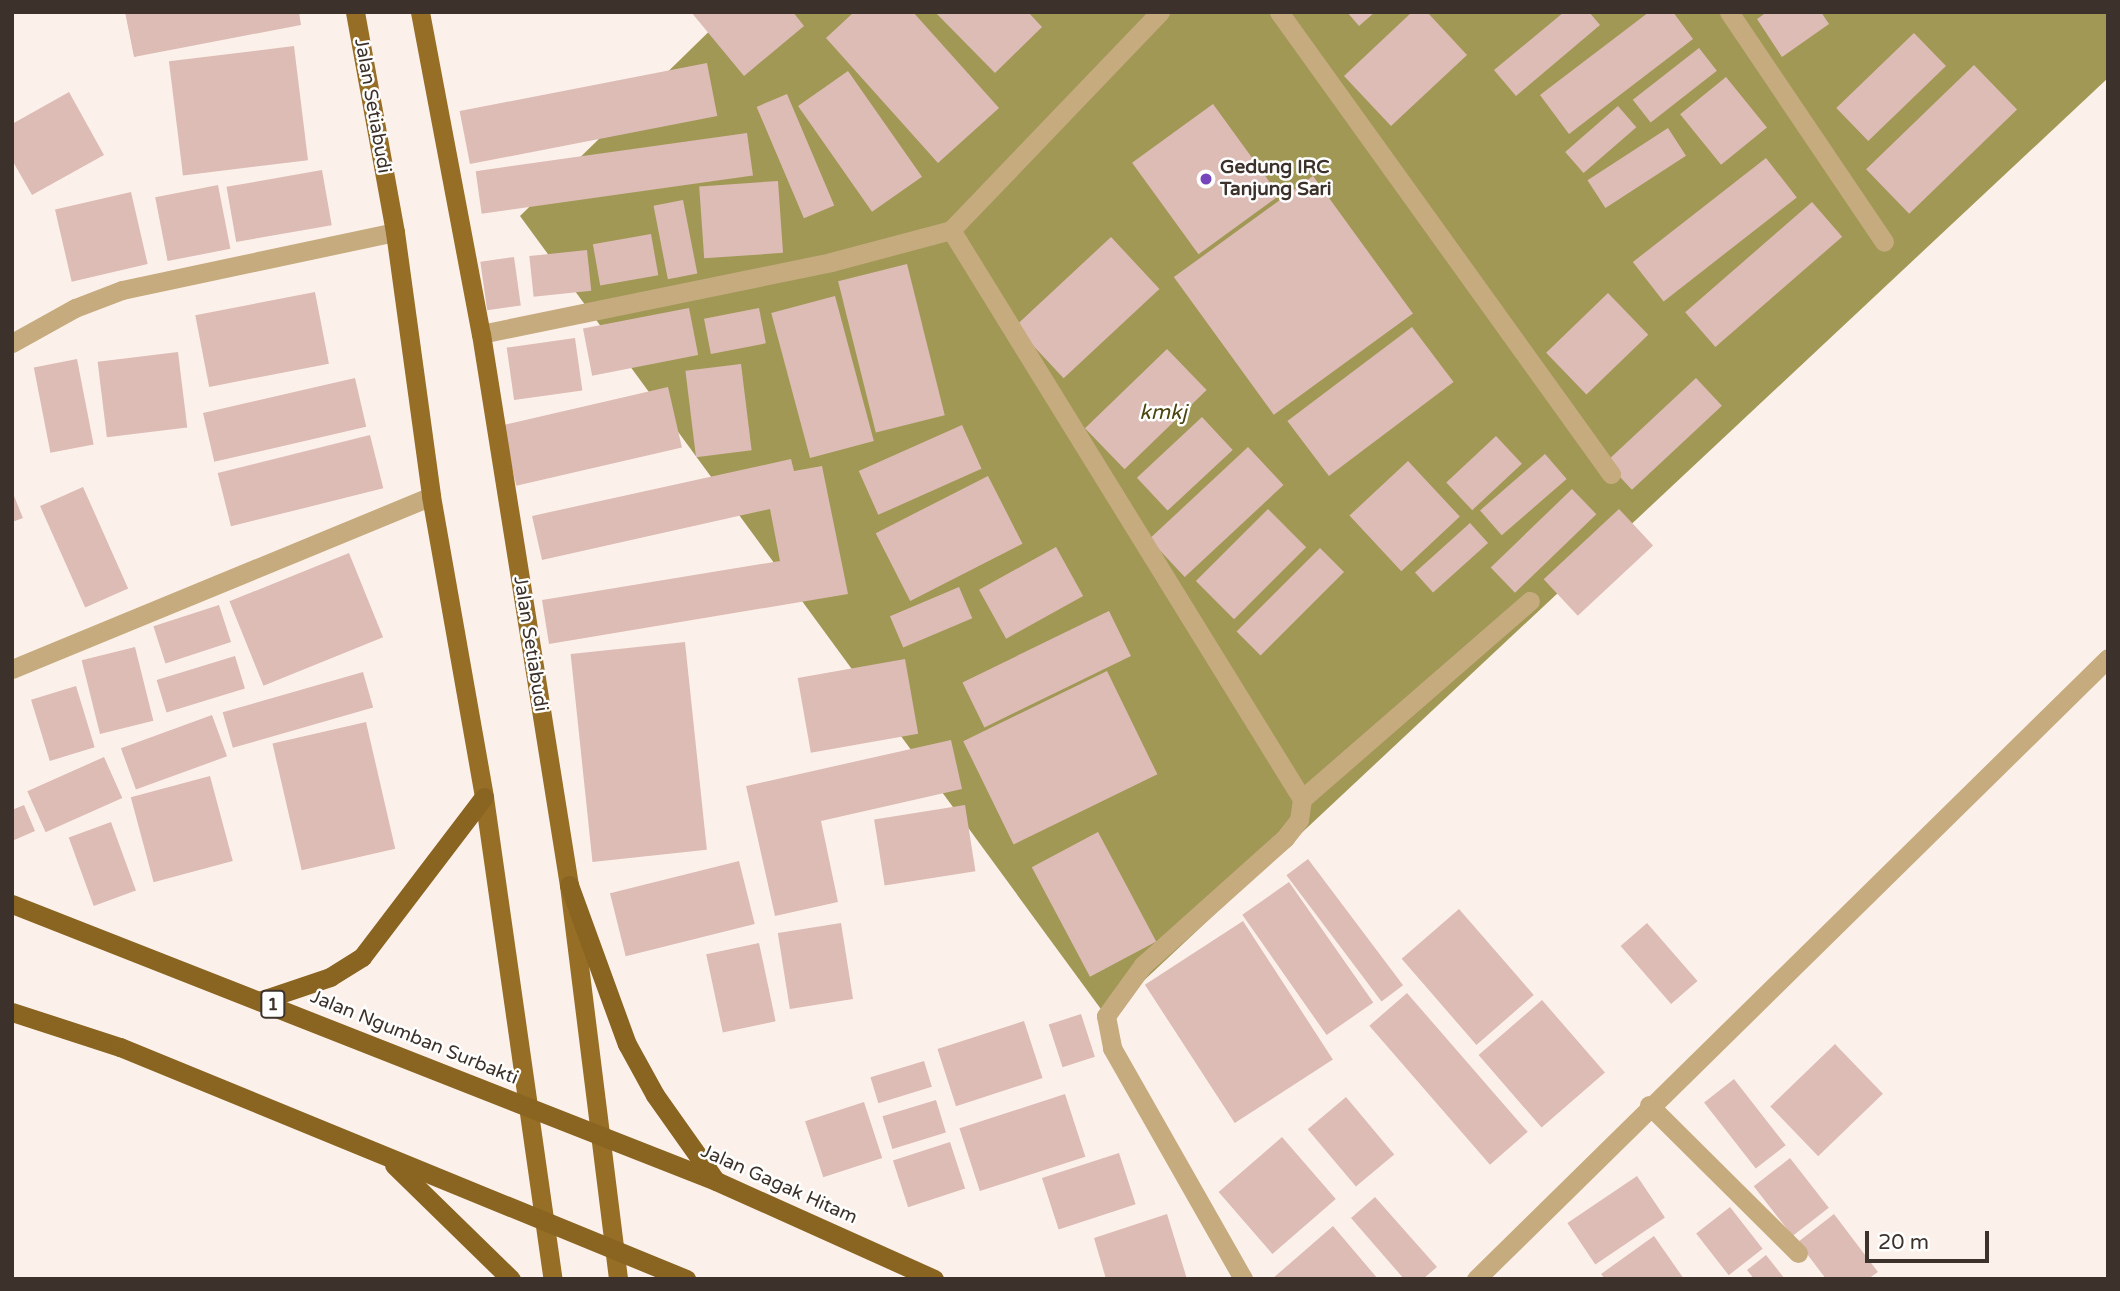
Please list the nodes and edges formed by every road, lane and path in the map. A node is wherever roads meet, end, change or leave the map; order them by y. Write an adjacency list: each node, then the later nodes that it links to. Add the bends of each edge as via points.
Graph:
1 (355, 12): 7 (main road, Jalan Setiabudi)
2 (421, 12): 9 (main road, Jalan Setiabudi)
3 (1160, 12): 6 (street)
4 (1279, 12): 11 (street)
5 (1729, 12): 8 (street)
6 (951, 230): 9 (street, via 831,262); 17 (street)
7 (395, 232): 10 (street, via 122,290 75,308); 12 (main road, Jalan Setiabudi)
8 (1884, 242)
9 (481, 334): 18 (main road, Jalan Setiabudi)
10 (12, 343)
11 (1611, 474)
12 (431, 496): 15 (street); 16 (main road, Jalan Setiabudi)
13 (1530, 601): 17 (street)
14 (2108, 658): 22 (street)
15 (12, 669)
16 (484, 797): 20 (highway, via 362,957 330,977); 23 (main road, Jalan Setiabudi)
17 (1302, 799): 35 (street, via 1299,820 1285,838 1143,965 1106,1016 1112,1048)
18 (569, 885): 24 (main road, Jalan Setiabudi); 26 (highway, via 627,1044 655,1095)
19 (12, 904): 20 (highway, Jalan Ngumban Surbakti / 1)
20 (262, 1000): 23 (highway, Jalan Ngumban Surbakti / 1)
21 (12, 1012): 25 (highway, via 120,1047)
22 (1649, 1105): 29 (street); 36 (street)
23 (531, 1110): 24 (highway, Jalan Ngumban Surbakti / 1); 27 (main road, Jalan Setiabudi)
24 (603, 1138): 26 (highway, Jalan Gagak Hitam / 1); 28 (main road, Jalan Setiabudi)
25 (384, 1156): 27 (highway); 30 (highway)
26 (716, 1181): 34 (highway, Jalan Gagak Hitam / 1)
27 (546, 1223): 28 (highway); 31 (main road, Jalan Setiabudi)
28 (613, 1248): 32 (main road, Jalan Setiabudi); 33 (highway)
29 (1798, 1253)
30 (511, 1279)
31 (554, 1279)
32 (618, 1279)
33 (685, 1279)
34 (934, 1279)
35 (1243, 1279)
36 (1476, 1279)

